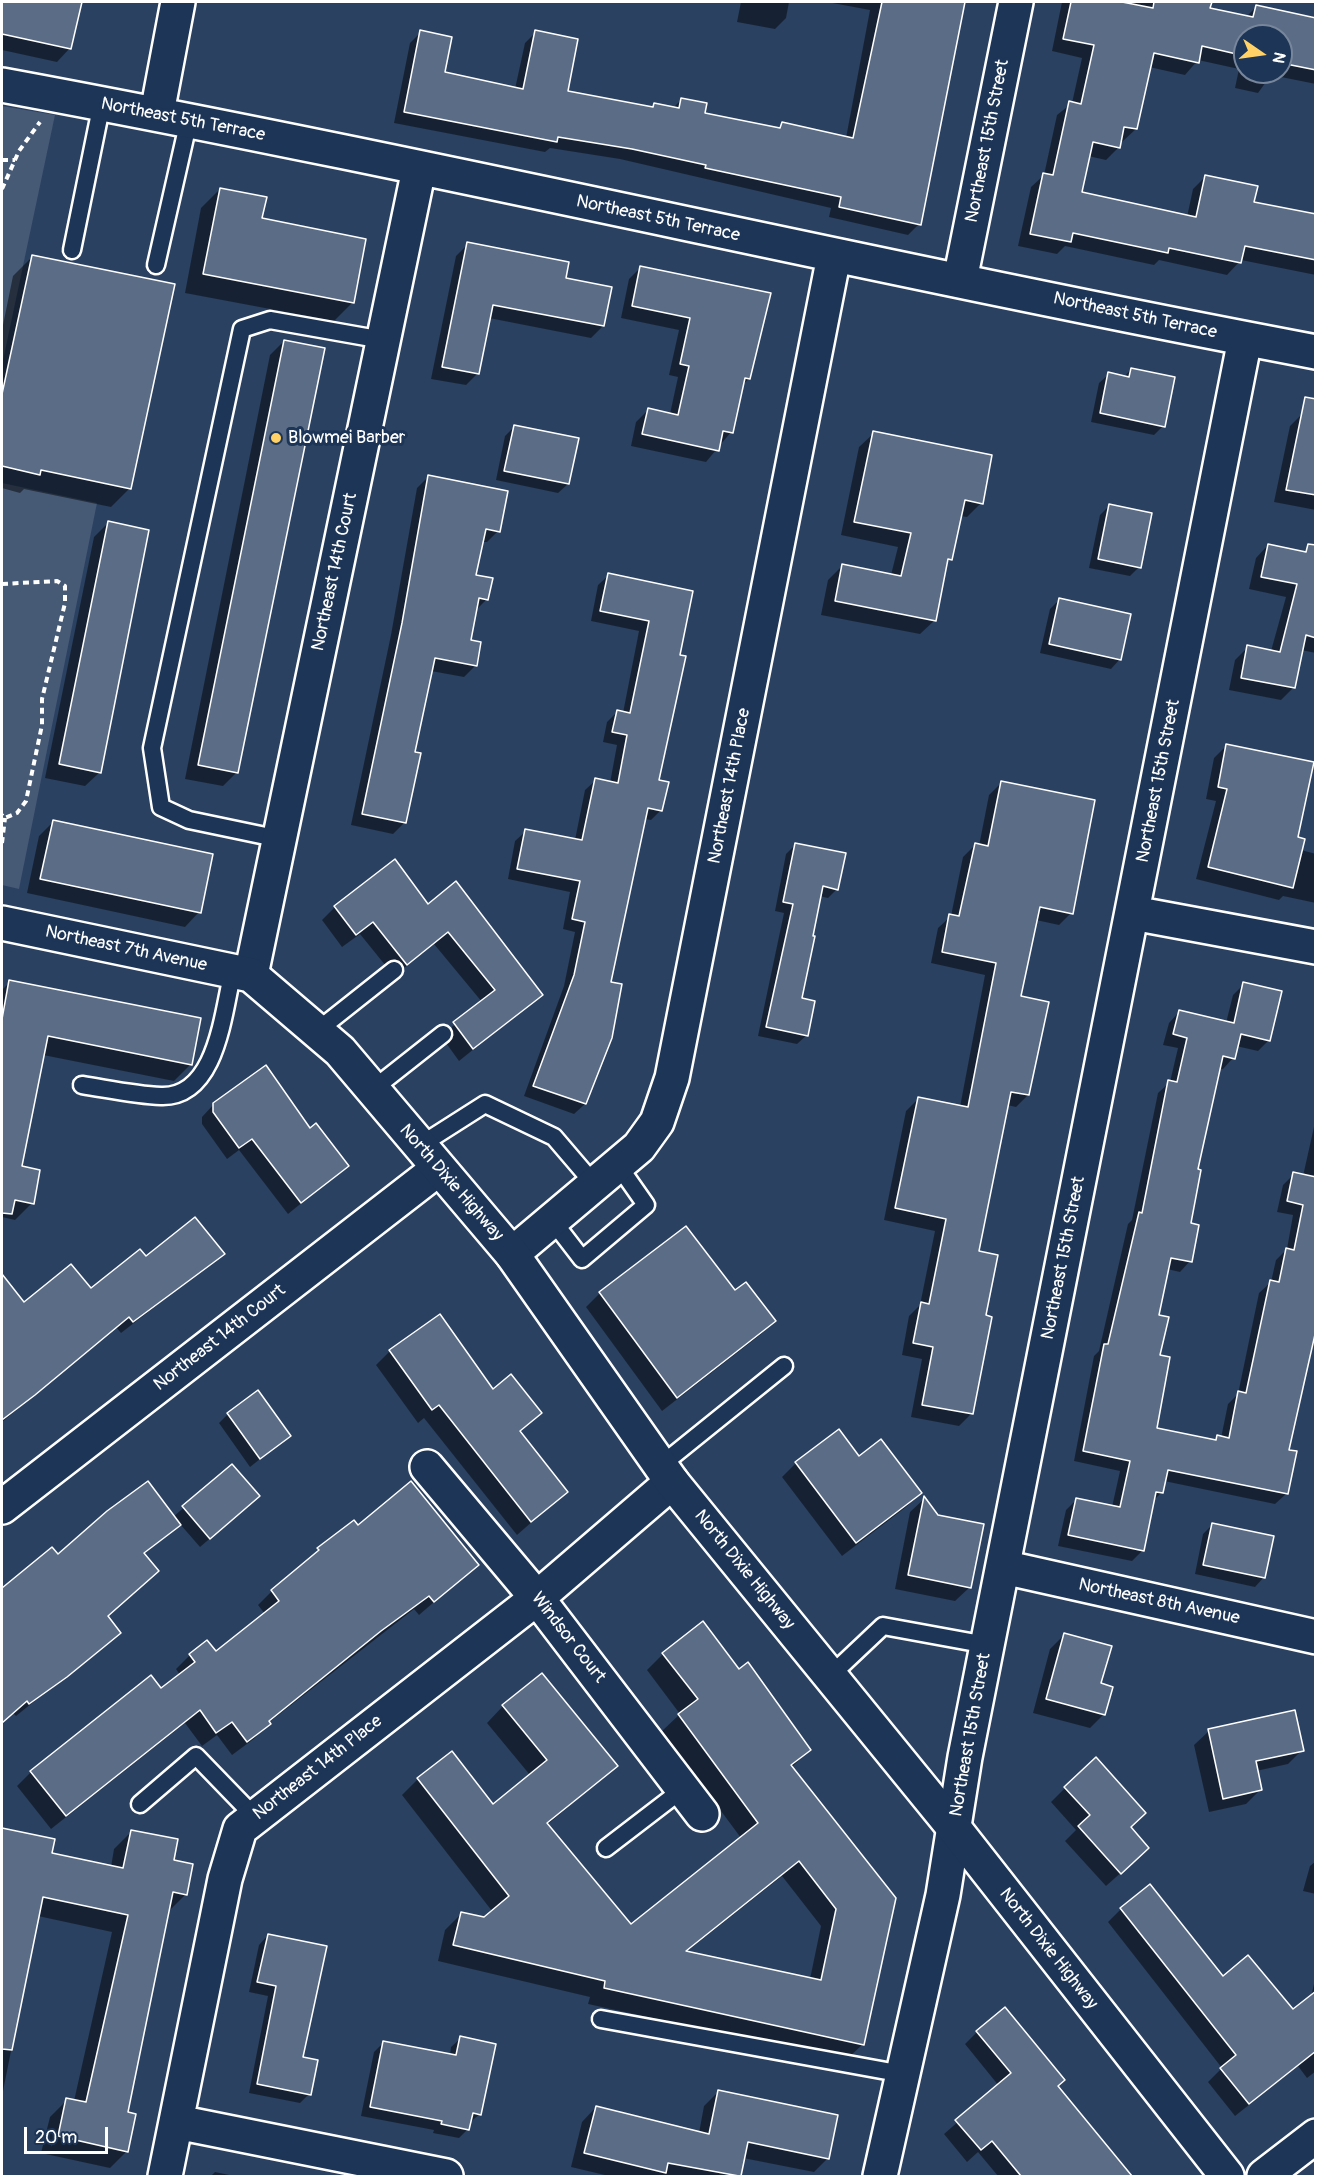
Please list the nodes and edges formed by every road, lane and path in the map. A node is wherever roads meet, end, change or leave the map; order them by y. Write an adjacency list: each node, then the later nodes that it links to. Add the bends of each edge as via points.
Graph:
1 (178, 2): 6 (street)
2 (1016, 2): 15 (street, Northeast 15th Street)
3 (2, 85): 4 (street, Northeast 5th Terrace)
4 (65, 97): 5 (street, Northeast 5th Terrace); 9 (path, via 37,125)
5 (102, 104): 6 (street, Northeast 5th Terrace); 12 (lane)
6 (157, 114): 7 (street, Northeast 5th Terrace)
7 (189, 120): 10 (street, Northeast 5th Terrace); 14 (lane)
8 (2, 160): 9 (path)
9 (15, 160): 11 (path)
10 (419, 169): 13 (street, Northeast 5th Terrace); 17 (street, Northeast 14th Court)
11 (2, 189)
12 (72, 250)
13 (834, 256): 15 (street, Northeast 5th Terrace); 33 (street, Northeast 14th Place, via 672,1078 657,1122 639,1147)
14 (156, 265)
15 (960, 280): 16 (street, Northeast 5th Terrace)
16 (1245, 339): 18 (street, Northeast 5th Terrace); 23 (street, Northeast 15th Street)
17 (383, 340): 21 (street, Northeast 14th Court); 21 (lane, via 270,320 242,329 152,748 161,807 189,820)
18 (1316, 352)
19 (2, 584): 20 (path, via 57,581 65,586 65,603 42,699 42,725 26,801 17,813)
20 (3, 817): 22 (path)
21 (280, 839): 27 (street, Northeast 14th Court)
22 (2, 843)
23 (1133, 913): 25 (street); 40 (street, Northeast 15th Street)
24 (2, 923): 27 (street, Northeast 7th Avenue)
25 (1316, 947)
26 (394, 970): 28 (lane)
27 (242, 973): 28 (street, North Dixie Highway); 30 (lane, via 210,1065 194,1086 163,1096)
28 (317, 1030): 31 (street, North Dixie Highway)
29 (443, 1034): 31 (lane)
30 (82, 1085)
31 (372, 1090): 32 (street, North Dixie Highway)
32 (428, 1157): 33 (lane, via 485,1104 554,1137); 35 (street, North Dixie Highway); 39 (street, Northeast 14th Court)
33 (606, 1175): 34 (street, Northeast 14th Place); 34 (lane, via 646,1205 582,1259)
34 (552, 1220): 35 (street, Northeast 14th Place)
35 (513, 1254): 38 (street, North Dixie Highway)
36 (784, 1366): 38 (lane)
37 (427, 1467): 41 (street, Windsor Court)
38 (666, 1474): 41 (street, Northeast 14th Place); 44 (street, North Dixie Highway)
39 (2, 1507)
40 (1003, 1568): 42 (street, Northeast 8th Avenue); 43 (street, Northeast 15th Street)
41 (537, 1598): 45 (street, Windsor Court); 47 (street, Northeast 14th Place)
42 (1315, 1636)
43 (987, 1645): 44 (lane, via 883,1626); 48 (street, Northeast 15th Street)
44 (830, 1676): 48 (street, North Dixie Highway)
45 (693, 1801): 49 (lane)
46 (140, 1804): 47 (lane, via 196,1756)
47 (255, 1817): 52 (street, Northeast 14th Place, via 240,1829 225,1879)
48 (954, 1828): 51 (street, Northeast 15th Street); 57 (street, North Dixie Highway)
49 (606, 1848)
50 (602, 2019): 51 (lane)
51 (903, 2074): 56 (street, Northeast 15th Street)
52 (177, 2122): 54 (street, Northeast 14th Place); 55 (street)
53 (1316, 2136): 58 (street)
54 (165, 2176)
55 (446, 2176)
56 (880, 2176)
57 (1227, 2176)
58 (1264, 2176)

